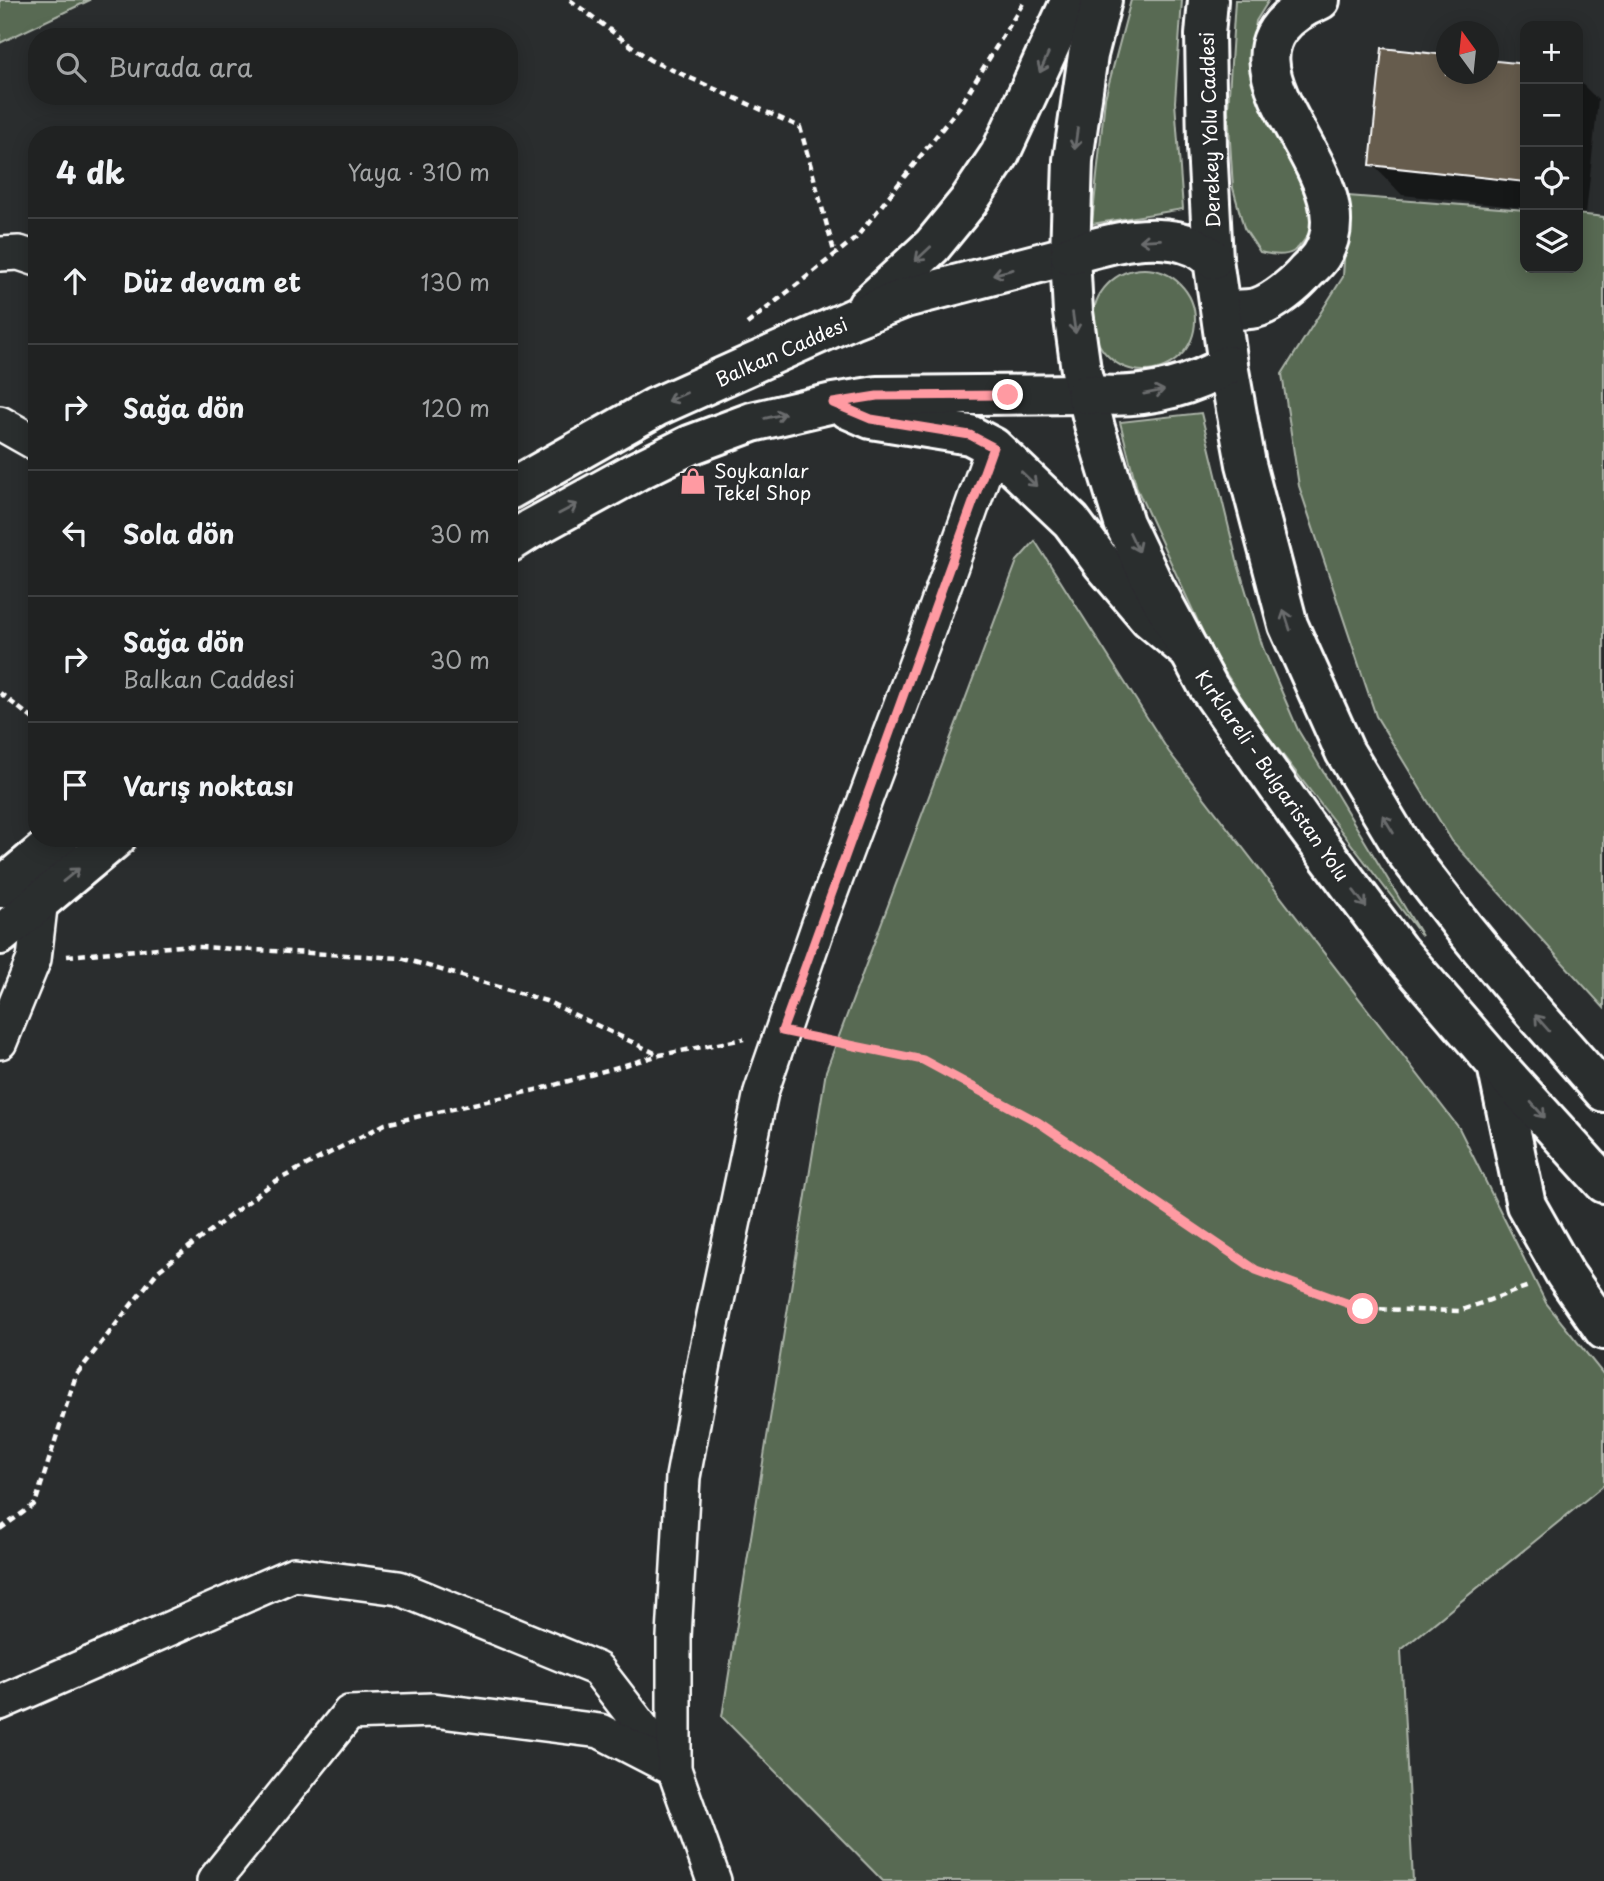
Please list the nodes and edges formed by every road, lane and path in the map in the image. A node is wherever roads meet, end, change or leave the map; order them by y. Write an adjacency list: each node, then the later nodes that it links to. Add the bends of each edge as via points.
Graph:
1 (569, 0): 8 (path, via 650,60 800,127)
2 (1025, 0): 8 (path, via 960,106 856,238)
3 (1071, 0): 13 (main road, one-way to 13, via 1000,154 968,202 932,246)
4 (1102, 0): 10 (main road, one-way to 10, via 1088,55 1073,160)
5 (1209, 0): 11 (main road, Derekey Yolu Caddesi, via 1205,35)
6 (1320, 0): 12 (main road, via 1283,24 1270,51 1269,66 1277,95 1322,182 1330,213 1327,243 1296,284 1259,307)
7 (0, 254): 9 (street)
8 (835, 255): 14 (path)
9 (28, 256)
10 (1070, 256): 11 (main road, one-way to 10, via 1194,246 1164,239 1133,241); 13 (main road, Balkan Caddesi, one-way to 13, via 905,299); 16 (main road, Kırklareli - Bulgaristan Yolu, one-way to 16)
11 (1213, 259): 12 (main road)
12 (1222, 310): 15 (main road)
13 (854, 318): 21 (main road, Balkan Caddesi, one-way to 21, via 656,407)
14 (742, 328)
15 (1228, 365): 16 (main road, one-way to 15, via 1117,398 1181,387); 36 (main road, one-way to 15, via 1521,998 1411,859 1345,752 1288,625 1246,464)
16 (1086, 394): 17 (main road, via 877,396); 23 (main road, Kırklareli - Bulgaristan Yolu, one-way to 23, via 1124,523)
17 (833, 403): 20 (main road, via 871,419 970,435); 22 (main road, one-way to 17, via 690,445 752,422)
18 (0, 423): 19 (street)
19 (28, 439)
20 (993, 447): 23 (main road, one-way to 23, via 1071,521 1149,618); 32 (street)
21 (518, 485)
22 (518, 538)
23 (1190, 652): 35 (main road, Kırklareli - Bulgaristan Yolu, one-way to 35, via 1209,688 1367,909)
24 (0, 693): 25 (path)
25 (28, 715)
26 (49, 847): 28 (main road)
27 (105, 847): 29 (main road, one-way to 27)
28 (0, 888)
29 (41, 900): 30 (main road); 31 (street)
30 (0, 935)
31 (34, 959): 33 (street); 34 (path, via 181,946 401,958 546,1002)
32 (782, 1031): 34 (path); 38 (path, via 923,1060 1038,1122 1256,1270 1363,1309 1458,1311); 42 (street, via 758,1105 683,1477 674,1637)
33 (0, 1042)
34 (660, 1055): 40 (path, via 544,1088 385,1124 274,1182 158,1271 76,1376 35,1504)
35 (1497, 1065): 37 (main road, Kırklareli - Bulgaristan Yolu, one-way to 37); 38 (main road, via 1526,1205)
36 (1604, 1092)
37 (1604, 1183)
38 (1565, 1274): 39 (main road)
39 (1604, 1330)
40 (0, 1529)
41 (0, 1703): 42 (street, via 294,1573 399,1588 597,1669)
42 (674, 1769): 43 (street, via 600,1731 433,1710 349,1713); 44 (street)
43 (214, 1881)
44 (714, 1881)

